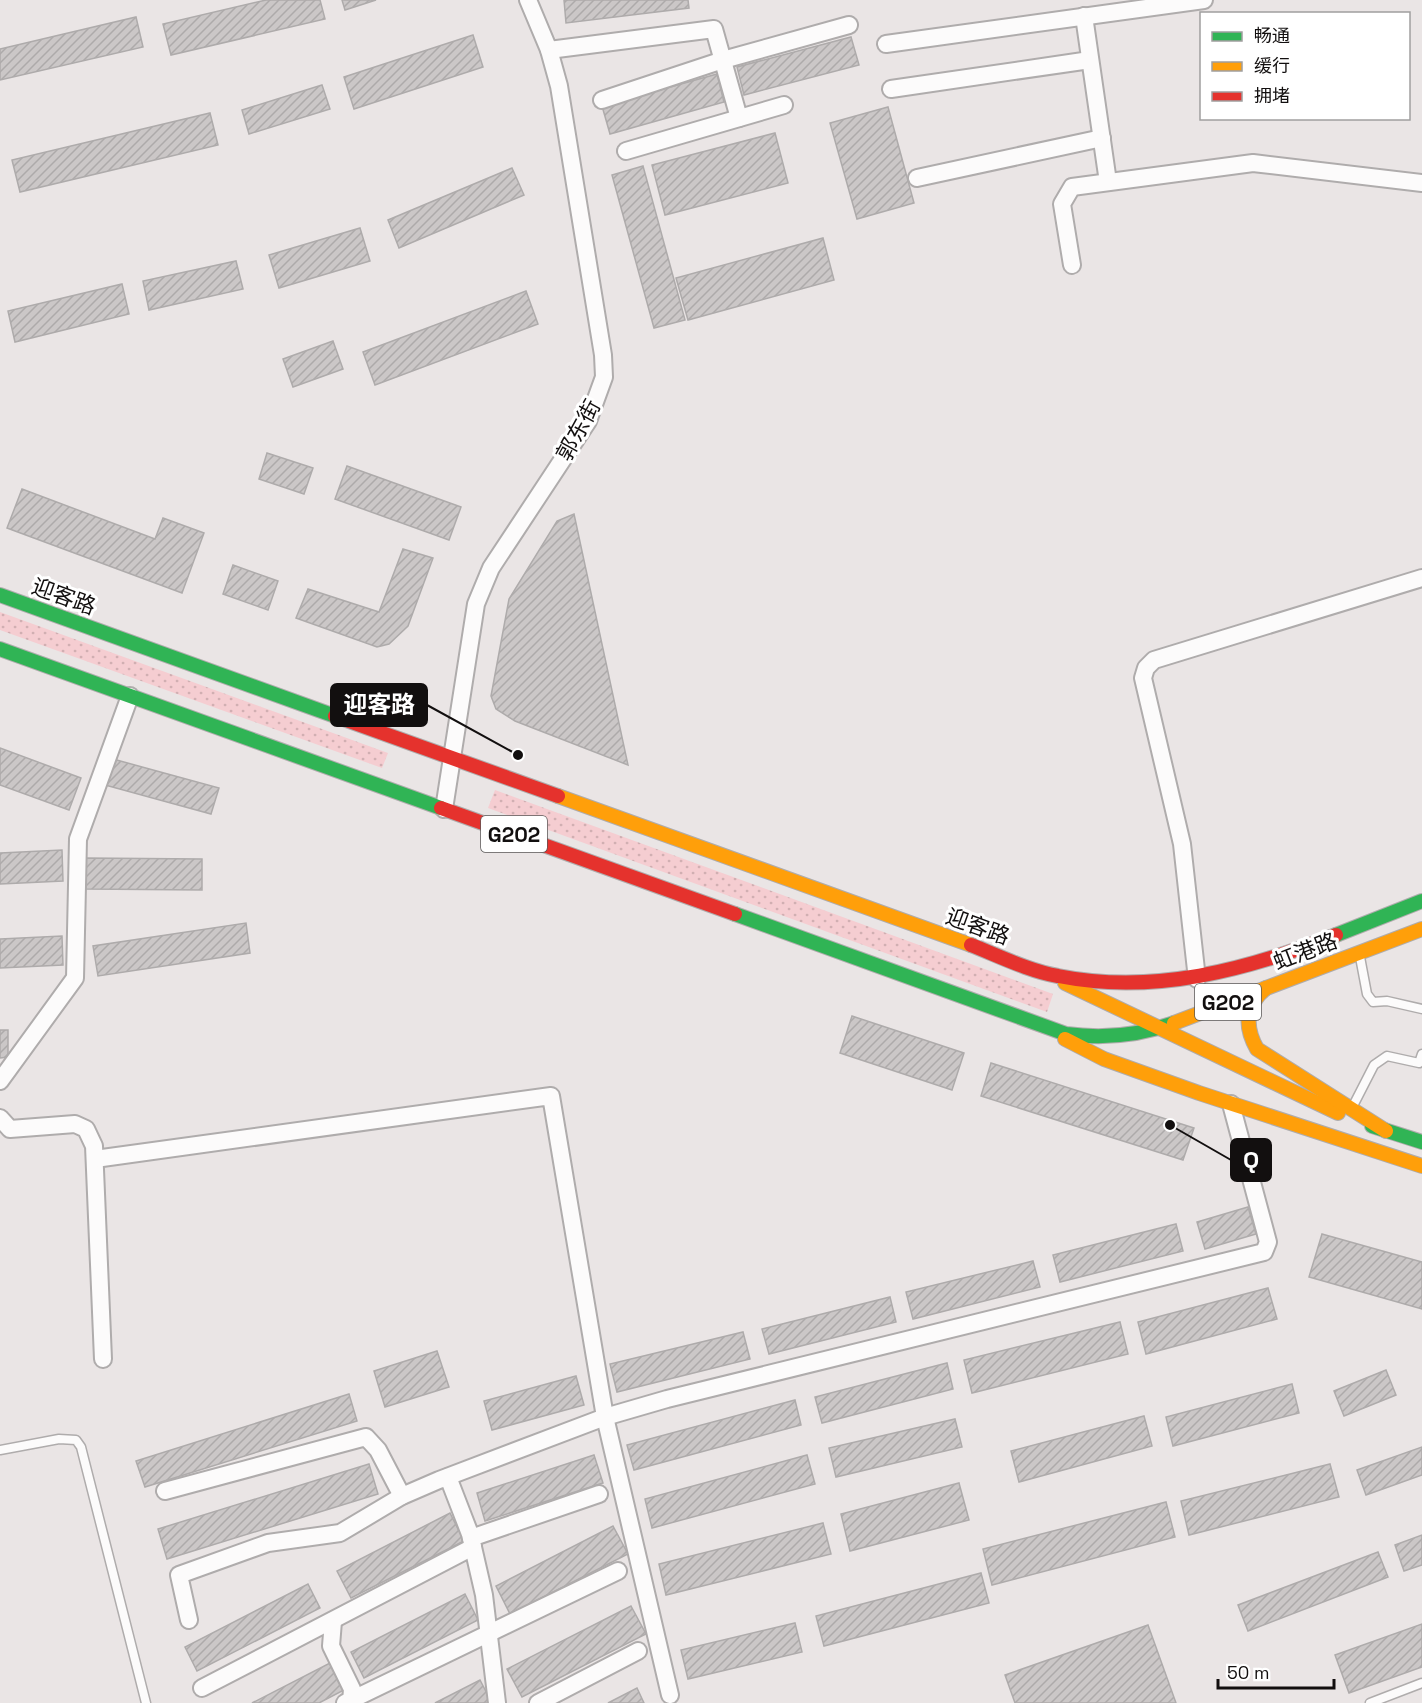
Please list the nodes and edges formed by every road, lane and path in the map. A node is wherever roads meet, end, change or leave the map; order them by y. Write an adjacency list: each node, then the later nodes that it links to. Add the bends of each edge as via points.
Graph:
1 (528, 0): 6 (street, 郭东街)
2 (1204, 0): 3 (street)
3 (1084, 16): 5 (street); 8 (street)
4 (849, 25): 7 (street)
5 (886, 44)
6 (549, 50): 7 (street, via 714,29); 23 (street, 郭东街, via 566,120 604,377 588,421 491,568 476,604)
7 (723, 60): 10 (street); 12 (street)
8 (1090, 60): 9 (street); 13 (street)
9 (891, 88)
10 (602, 100)
11 (784, 105): 12 (street)
12 (739, 118): 14 (street)
13 (1102, 138): 15 (street); 16 (street)
14 (626, 151)
15 (917, 178)
16 (1108, 182): 17 (street, via 1253,163); 18 (street, via 1072,187 1062,204)
17 (1422, 183)
18 (1072, 266)
19 (1422, 578): 29 (street, via 1154,660 1146,668 1143,678 1182,844)
20 (0, 595): 23 (main road, 迎客路 / G202)
21 (0, 649): 22 (main road, G202)
22 (130, 696): 24 (main road, G202); 35 (street, via 78,839 75,978)
23 (452, 758): 24 (street, 郭东街); 28 (main road, 迎客路 / G202)
24 (444, 809): 32 (main road, G202)
25 (1422, 901): 29 (main road, 虹港路 / G202, via 1241,970)
26 (1422, 929): 27 (main road, 虹港路 / G202)
27 (1359, 953): 30 (main road, 虹港路 / G202); 31 (lane, via 1367,994 1373,1002)
28 (1034, 968): 29 (main road, 虹港路 / G202, via 1089,983); 33 (main road, 迎客路)
29 (1197, 979)
30 (1266, 988): 33 (main road, 虹港路 / G202); 37 (main road, via 1256,995 1247,1014 1247,1027 1257,1049)
31 (1422, 1009)
32 (1029, 1020): 33 (main road, 虹港路 / G202, via 1066,1034 1094,1038 1144,1034); 36 (main road, via 1104,1059)
33 (1159, 1028): 39 (main road, 迎客路, via 1304,1098)
34 (1422, 1054): 37 (lane, via 1419,1063 1387,1056 1374,1065)
35 (0, 1081)
36 (1231, 1104): 42 (main road); 44 (street, via 1268,1242 1264,1252)
37 (1351, 1110): 39 (main road)
38 (0, 1118): 41 (street, via 10,1128 75,1124 86,1129 94,1146)
39 (1386, 1131): 40 (main road, 迎客路)
40 (1422, 1142)
41 (94, 1159): 43 (street); 44 (street, via 551,1095)
42 (1422, 1166)
43 (103, 1359)
44 (605, 1417): 46 (street); 58 (street)
45 (0, 1450): 60 (lane, via 59,1439 76,1440 81,1447)
46 (448, 1477): 49 (street); 50 (street)
47 (165, 1491): 49 (street, via 366,1437 378,1450)
48 (598, 1494): 50 (street)
49 (402, 1496): 52 (street, via 340,1533 268,1543 179,1575)
50 (472, 1543): 53 (street); 54 (street)
51 (618, 1571): 54 (street)
52 (189, 1620)
53 (333, 1621): 57 (street); 59 (street, via 331,1646 352,1689)
54 (488, 1634): 59 (street); 61 (street)
55 (638, 1651): 62 (street)
56 (1422, 1683): 63 (lane)
57 (202, 1688)
58 (670, 1695)
59 (349, 1702)
60 (146, 1703)
61 (497, 1703)
62 (538, 1703)
63 (1370, 1703)

